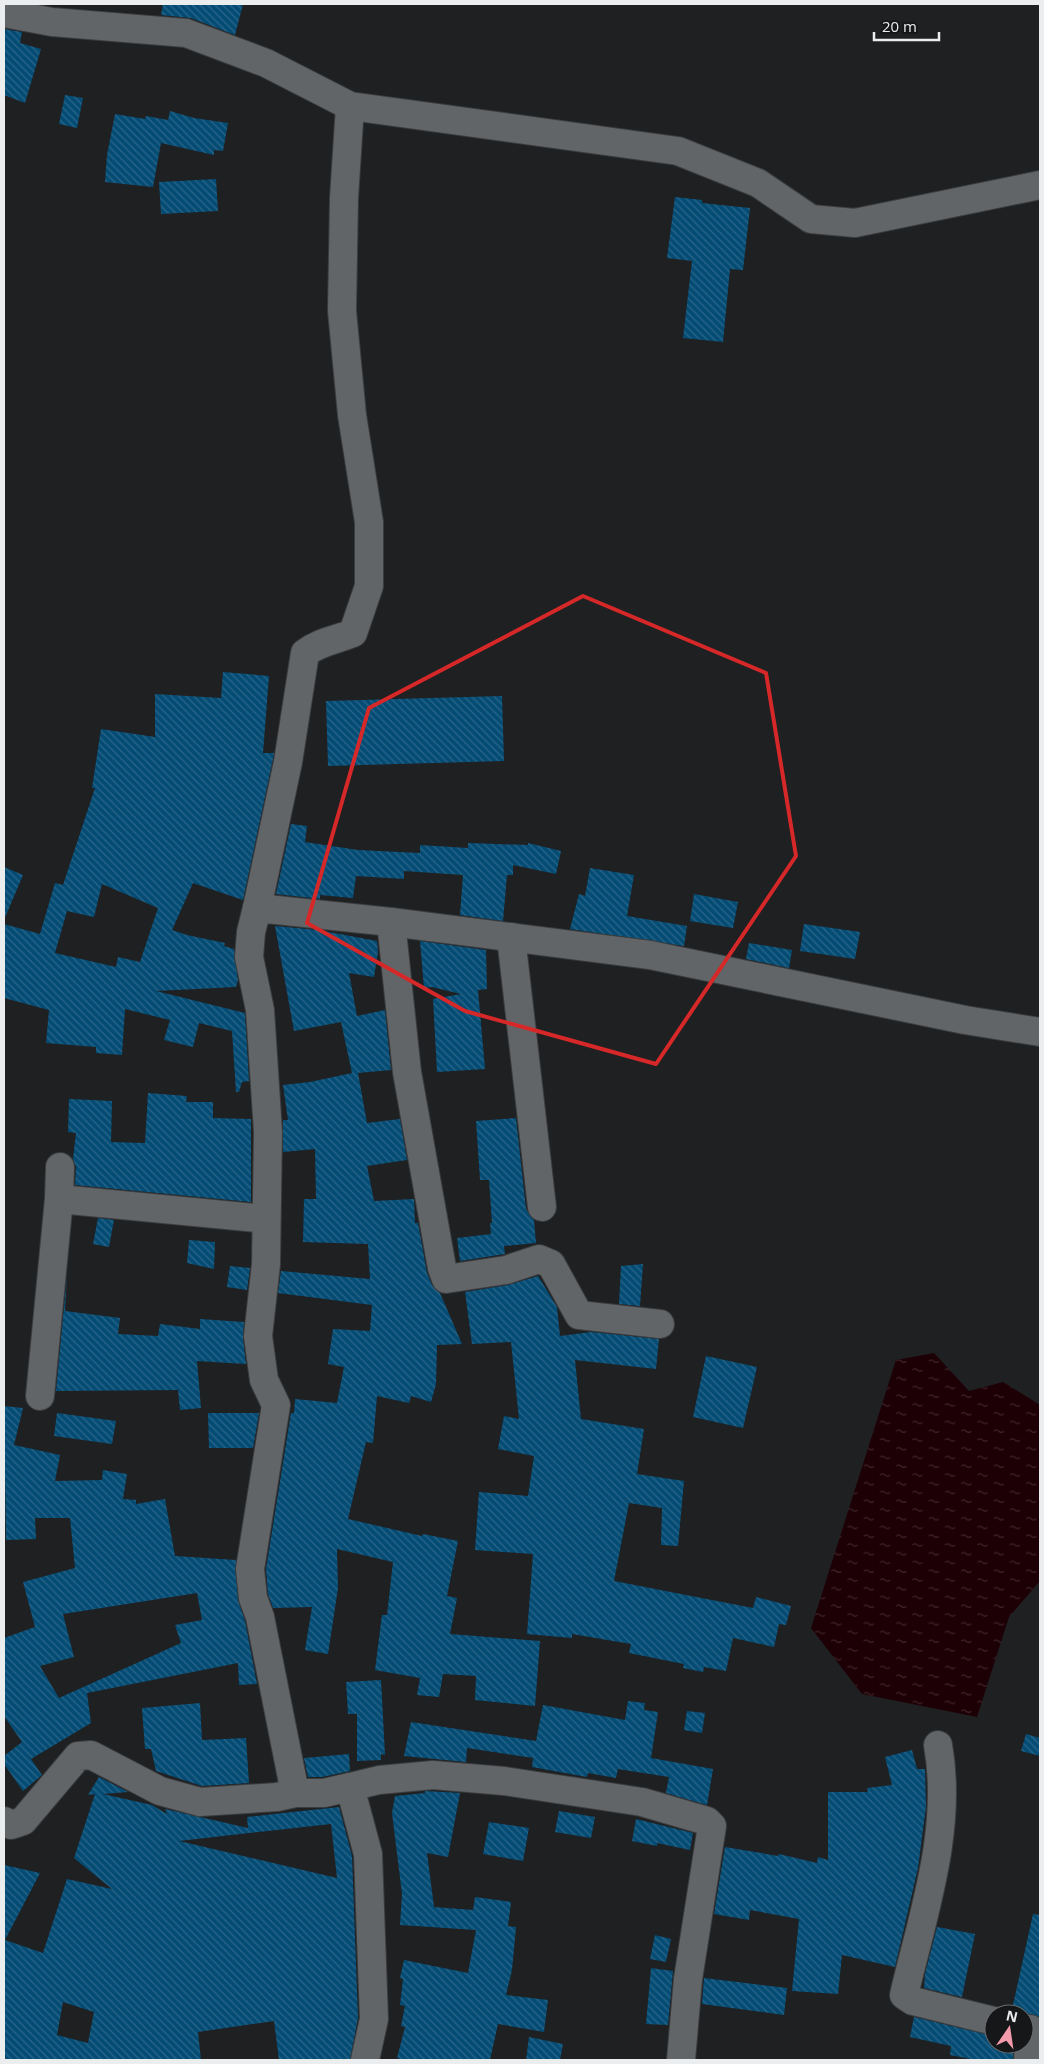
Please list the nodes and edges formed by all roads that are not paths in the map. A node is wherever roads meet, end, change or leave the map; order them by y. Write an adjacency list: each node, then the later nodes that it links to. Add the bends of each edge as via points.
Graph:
1 (4, 13): 2 (street, via 52,22 186,33 266,64)
2 (350, 106): 3 (street, via 678,151 758,183 811,219 855,223); 4 (street, via 342,311 352,415 370,522 369,586 353,633 316,644 305,652 288,762)
3 (1040, 185)
4 (257, 908): 5 (street); 11 (street, via 249,958 260,1010 268,1132)
5 (391, 922): 6 (street); 12 (street, via 407,1072 446,1279 506,1270 539,1259 551,1264 579,1316)
6 (511, 937): 7 (street, via 650,955 965,1020); 10 (street)
7 (1040, 1032)
8 (60, 1167): 9 (street)
9 (58, 1199): 11 (street); 13 (street)
10 (542, 1207)
11 (266, 1218): 16 (street, via 266,1264 258,1336 264,1380 276,1405 250,1569 253,1598 260,1617)
12 (660, 1324)
13 (40, 1396)
14 (938, 1746): 18 (street, via 942,1806 940,1841 904,1995 913,2001)
15 (350, 1787): 16 (street, via 324,1793); 19 (street, via 368,1854 374,2020); 20 (street, via 379,1780 433,1775 504,1781 642,1802 707,1821 712,1826 688,1979)
16 (295, 1793): 17 (street, via 200,1802 160,1791 91,1756 78,1756 23,1821 11,1825)
17 (4, 1821)
18 (984, 2019)
19 (365, 2060)
20 (681, 2060)

